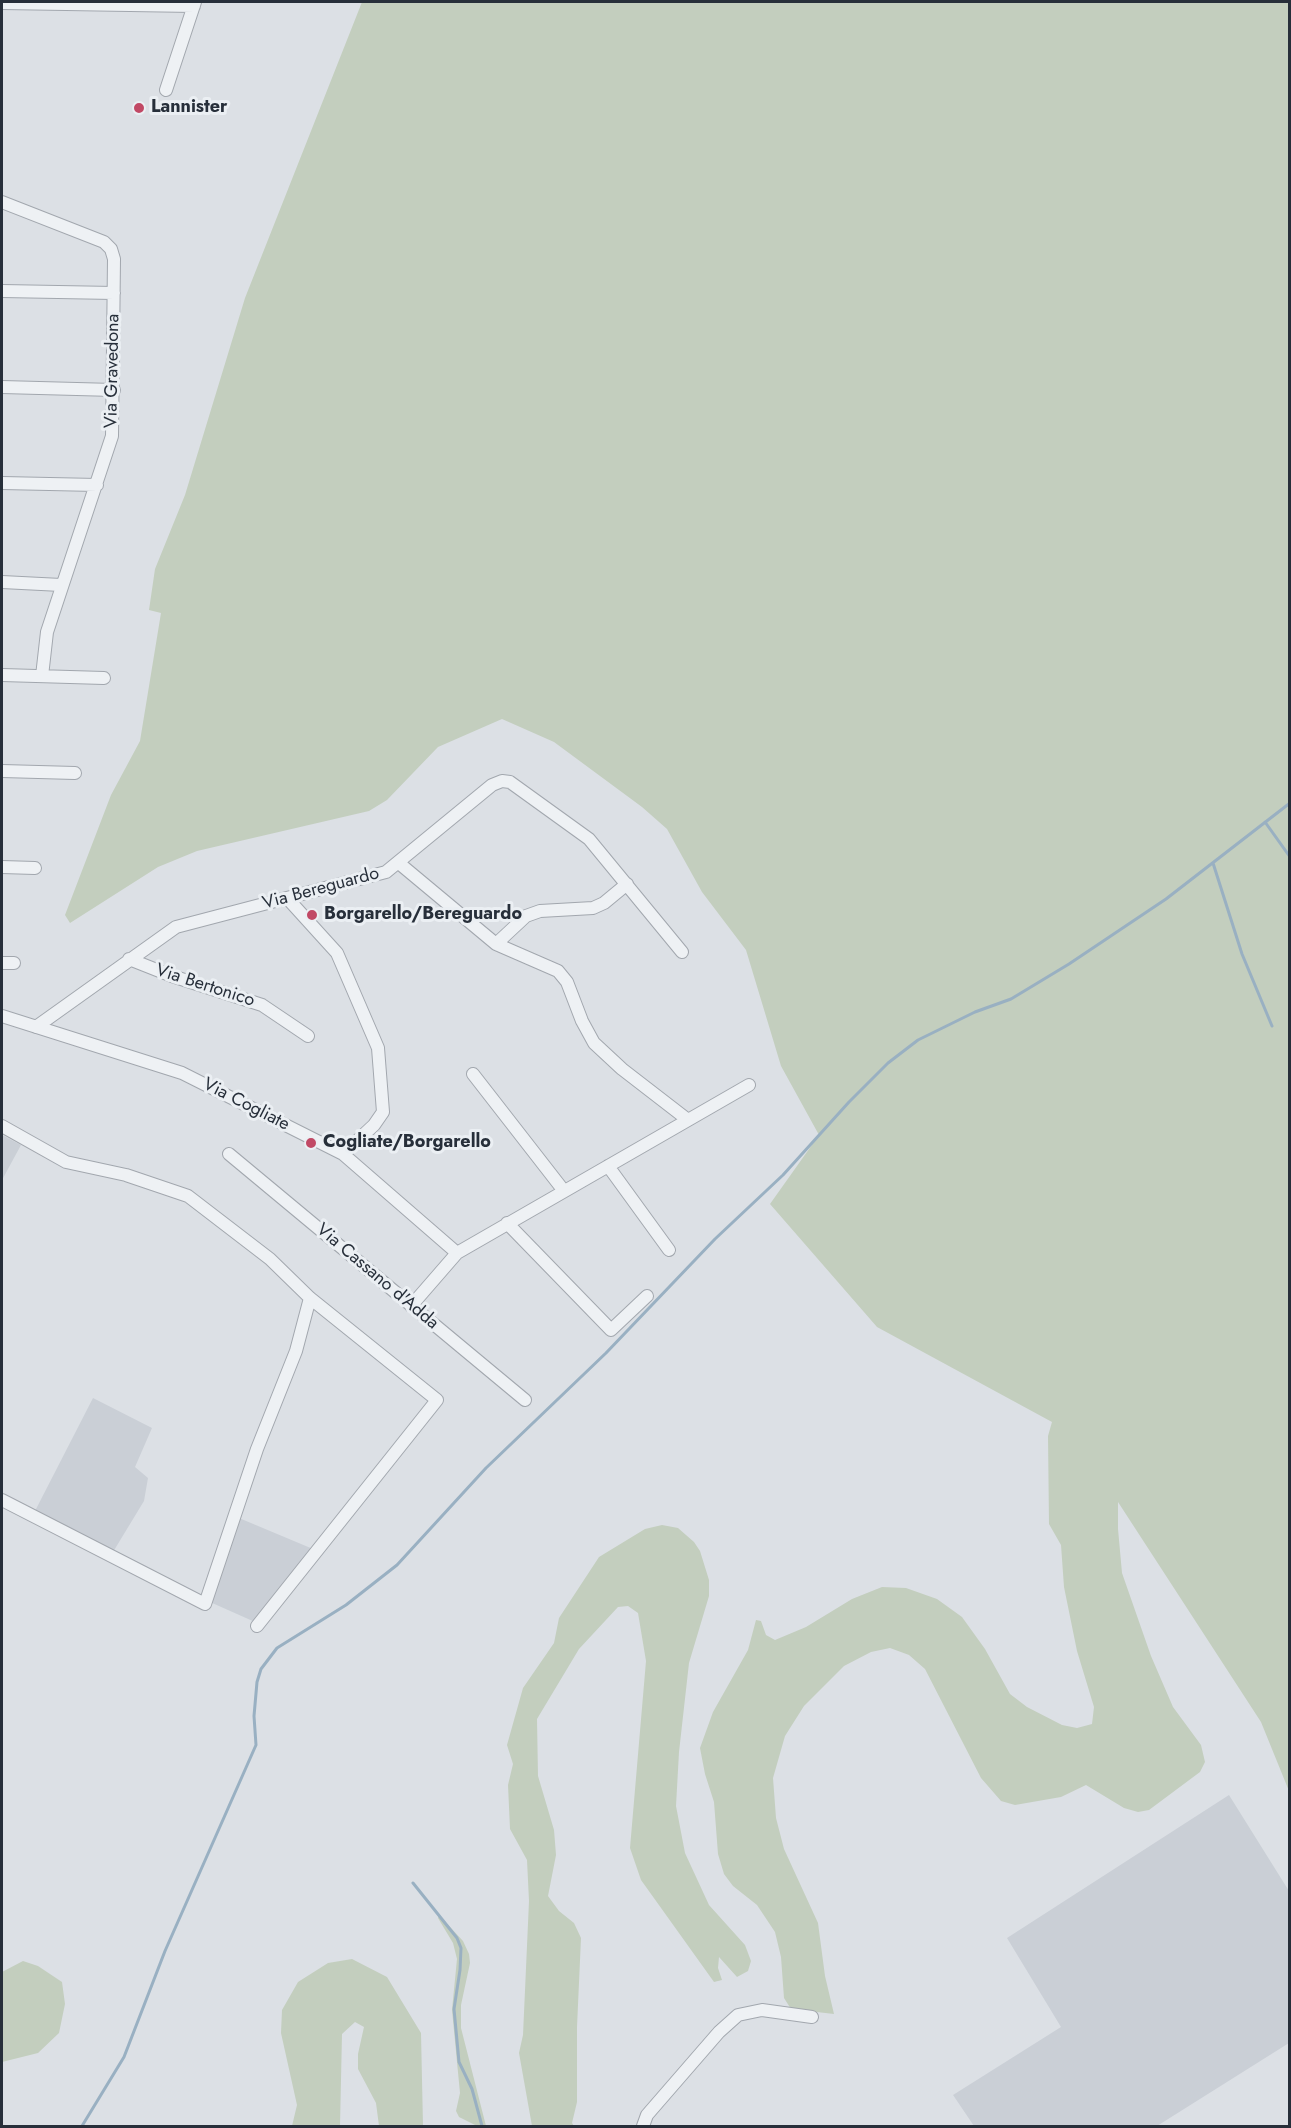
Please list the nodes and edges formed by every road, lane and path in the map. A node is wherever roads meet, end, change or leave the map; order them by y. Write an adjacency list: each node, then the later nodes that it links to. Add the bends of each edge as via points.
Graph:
1 (2, 3): 2 (street)
2 (195, 4): 3 (street)
3 (166, 90)
4 (2, 202): 6 (street, Via Gravedona, via 107,244 114,255)
5 (2, 291): 6 (street)
6 (114, 293): 8 (street, Via Gravedona)
7 (2, 387): 8 (street)
8 (114, 390): 10 (street, Via Gravedona, via 112,436)
9 (2, 483): 10 (street)
10 (97, 484): 12 (street, Via Gravedona)
11 (2, 582): 12 (street)
12 (62, 585): 14 (street, Via Gravedona, via 47,632)
13 (2, 675): 14 (street)
14 (42, 676): 15 (street)
15 (104, 678)
16 (2, 771): 17 (street)
17 (75, 772)
18 (400, 864): 21 (street, Via Bereguardo, via 492,785 502,781 510,782 578,830); 22 (street, Via Bereguardo, via 376,877); 23 (street)
19 (2, 867): 20 (street)
20 (35, 868)
21 (627, 884): 23 (street, via 593,908 526,916); 24 (street, Via Bereguardo)
22 (288, 898): 25 (street, Via Bereguardo, via 180,926); 34 (street, via 338,953 379,1053 383,1112)
23 (496, 944): 31 (street, via 558,970 594,1042)
24 (682, 952)
25 (129, 959): 27 (street, Via Bereguardo); 28 (street, Via Bertonico, via 262,1005)
26 (2, 1016): 27 (street, Via Cogliate)
27 (36, 1027): 34 (street, Via Cogliate, via 182,1073)
28 (308, 1036)
29 (473, 1074): 36 (street)
30 (749, 1085): 31 (street)
31 (688, 1120): 35 (street)
32 (2, 1126): 41 (street, via 66,1162 126,1175 181,1193 266,1256)
33 (229, 1154): 42 (street, Via Cassano d'Adda)
34 (344, 1154): 39 (street, Via Cogliate)
35 (608, 1166): 36 (street); 38 (street)
36 (564, 1191): 37 (street)
37 (507, 1223): 39 (street); 40 (street, via 611,1330)
38 (669, 1250)
39 (457, 1253): 42 (street)
40 (647, 1296)
41 (310, 1298): 44 (street, via 296,1351 257,1449 205,1604); 45 (street, via 437,1400)
42 (411, 1306): 43 (street, Via Cassano d'Adda)
43 (525, 1400)
44 (2, 1500)
45 (257, 1626)
46 (812, 2017): 47 (street, via 762,2010 738,2015 647,2115)
47 (643, 2127)

